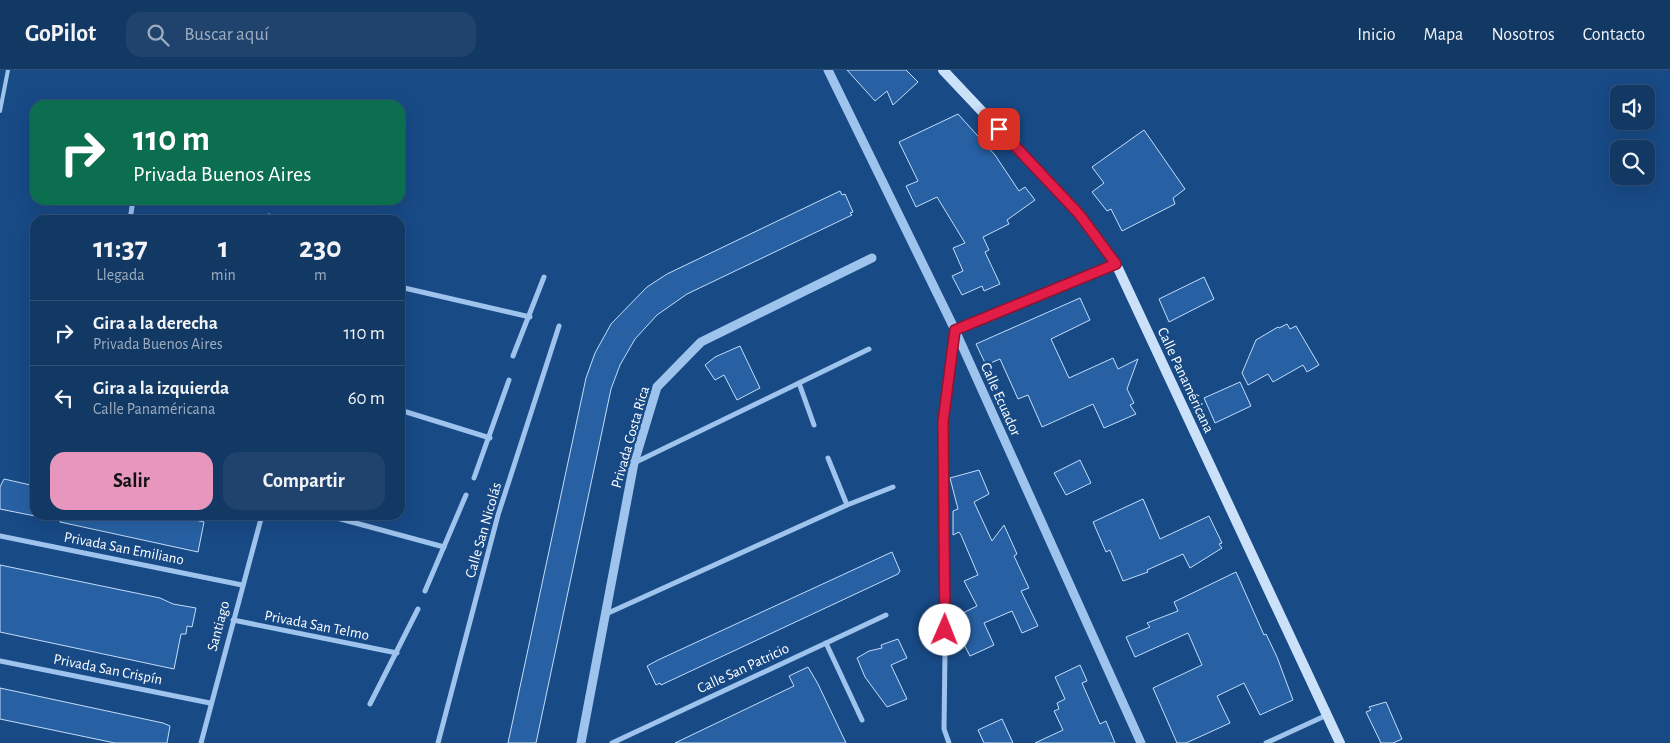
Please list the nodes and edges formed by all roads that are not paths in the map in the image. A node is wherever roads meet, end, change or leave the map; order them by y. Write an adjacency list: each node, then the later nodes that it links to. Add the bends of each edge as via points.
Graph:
1 (8, 70): 4 (lane)
2 (828, 70): 11 (street, Calle Ecuador)
3 (944, 70): 6 (main road, Calle Panaméricana, via 1079,214)
4 (0, 111)
5 (872, 258): 20 (street, Privada Costa Rica, via 700,342 657,387)
6 (1116, 264): 11 (street); 40 (main road, Calle Panaméricana)
7 (544, 277): 9 (street)
8 (405, 289): 9 (street)
9 (530, 317): 13 (street)
10 (559, 326): 43 (street, Calle San Nicolás, via 498,515)
11 (955, 330): 46 (street, via 943,422 946,573 944,729); 47 (street, Calle Ecuador)
12 (869, 349): 15 (street)
13 (513, 356)
14 (509, 380): 18 (street)
15 (799, 383): 17 (street); 20 (street)
16 (405, 412): 18 (street)
17 (814, 425)
18 (490, 438): 21 (street)
19 (828, 458): 24 (street)
20 (634, 463): 32 (street, Privada Costa Rica)
21 (474, 478)
22 (893, 487): 24 (street)
23 (466, 495): 28 (street)
24 (847, 505): 32 (street)
25 (261, 520): 29 (street, Santiago)
26 (344, 520): 28 (street)
27 (0, 536): 29 (street, Privada San Emiliano)
28 (444, 547): 30 (street)
29 (242, 585): 34 (street, Santiago)
30 (425, 591)
31 (418, 609): 36 (street)
32 (604, 615): 44 (street, Privada Costa Rica)
33 (886, 615): 35 (street, Calle San Patricio)
34 (233, 620): 36 (street, Privada San Telmo); 38 (street, Santiago)
35 (826, 643): 41 (street); 45 (street, Calle San Patricio)
36 (397, 653): 39 (street)
37 (0, 661): 38 (street, Privada San Crispín)
38 (210, 703): 42 (street, Santiago)
39 (370, 704)
40 (1326, 715): 48 (street); 49 (main road, Calle Panaméricana)
41 (862, 720)
42 (201, 743)
43 (438, 743)
44 (582, 743)
45 (612, 743)
46 (949, 743)
47 (1141, 743)
48 (1266, 743)
49 (1340, 743)

